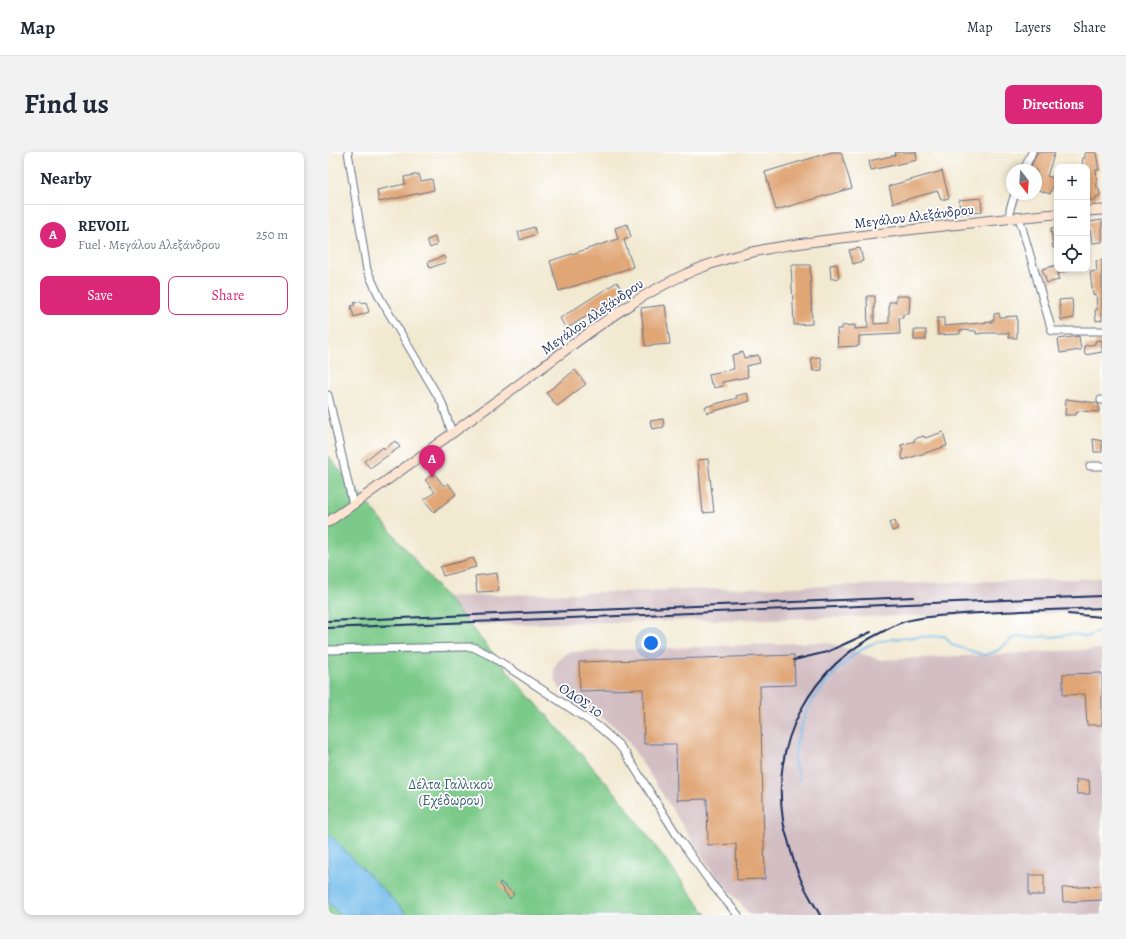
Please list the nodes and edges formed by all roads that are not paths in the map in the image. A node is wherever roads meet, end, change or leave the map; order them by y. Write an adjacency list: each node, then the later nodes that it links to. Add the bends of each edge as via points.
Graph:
1 (348, 152): 11 (street, via 368,270 380,298 442,403)
2 (1032, 152): 3 (street)
3 (1027, 164)
4 (1013, 200): 8 (street, via 1010,208)
5 (1102, 210): 6 (street)
6 (1090, 211)
7 (1054, 214): 8 (street, Μεγάλου Αλεξάνδρου)
8 (1015, 218): 9 (street, via 1052,331); 11 (street, Μεγάλου Αλεξάνδρου, via 801,243 733,257 696,270 647,294 618,312)
9 (1102, 331)
10 (328, 395): 14 (street)
11 (452, 433): 14 (street, Μεγάλου Αλεξάνδρου)
12 (1090, 466): 13 (street)
13 (1102, 466)
14 (353, 505): 15 (street, Μεγάλου Αλεξάνδρου)
15 (328, 522)
16 (328, 650): 17 (street, ΟΔΟΣ 10, via 468,647 481,650 495,659 599,727 618,744 680,840)
17 (738, 915)

